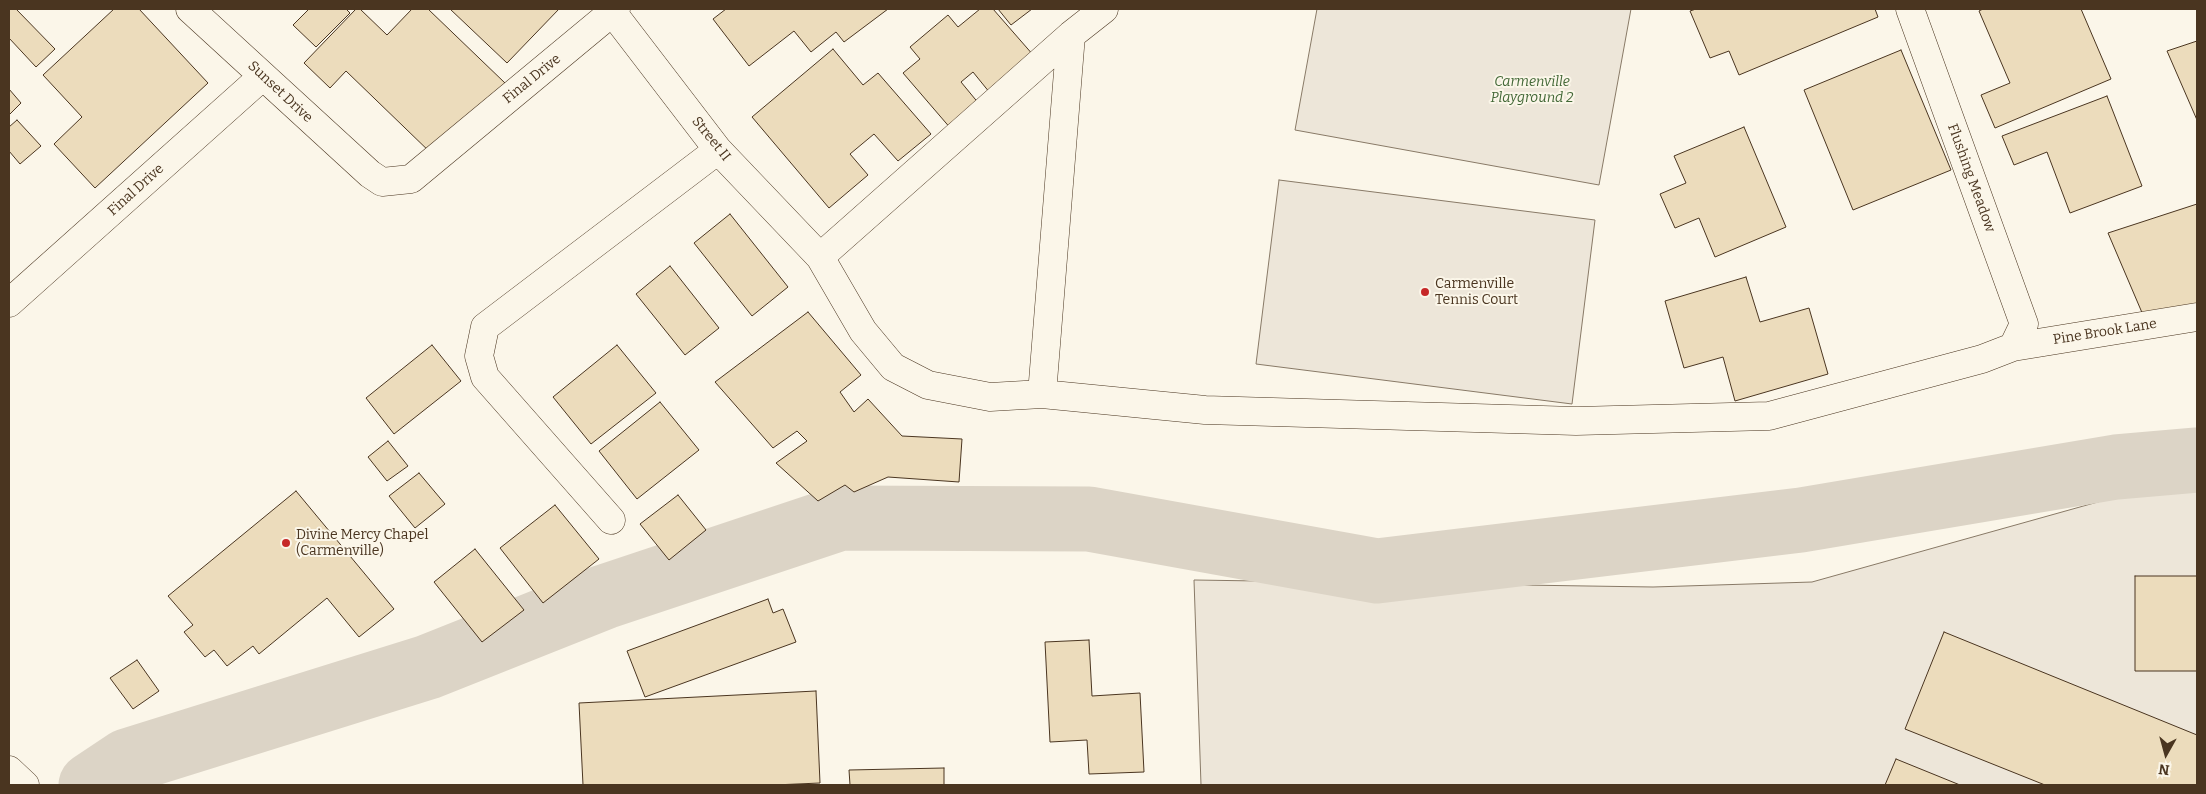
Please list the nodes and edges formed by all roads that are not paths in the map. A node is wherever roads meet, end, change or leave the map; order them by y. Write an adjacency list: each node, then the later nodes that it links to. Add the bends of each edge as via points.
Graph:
1 (190, 9): 6 (street, Sunset Drive)
2 (1104, 9): 5 (street)
3 (1910, 9): 12 (street, Flushing Meadow, via 2024,324)
4 (614, 11): 7 (street, Street II); 8 (street, Final Drive, via 411,179 382,182)
5 (1071, 36): 9 (street); 13 (street)
6 (263, 76): 8 (street, Sunset Drive); 10 (street, Final Drive)
7 (718, 150): 9 (street, Street II); 14 (street, via 485,327 479,356 485,377)
8 (370, 174)
9 (820, 257): 13 (street, Street II, via 863,331 893,367 928,385 945,389 990,397)
10 (12, 295)
11 (2197, 318): 12 (street, Pine Brook Lane)
12 (2012, 347): 13 (street, Pine Brook Lane, via 1982,359 1769,416 1576,421 1224,410)
13 (1042, 394)
14 (611, 520)
15 (9, 770): 16 (street)
16 (26, 785)

